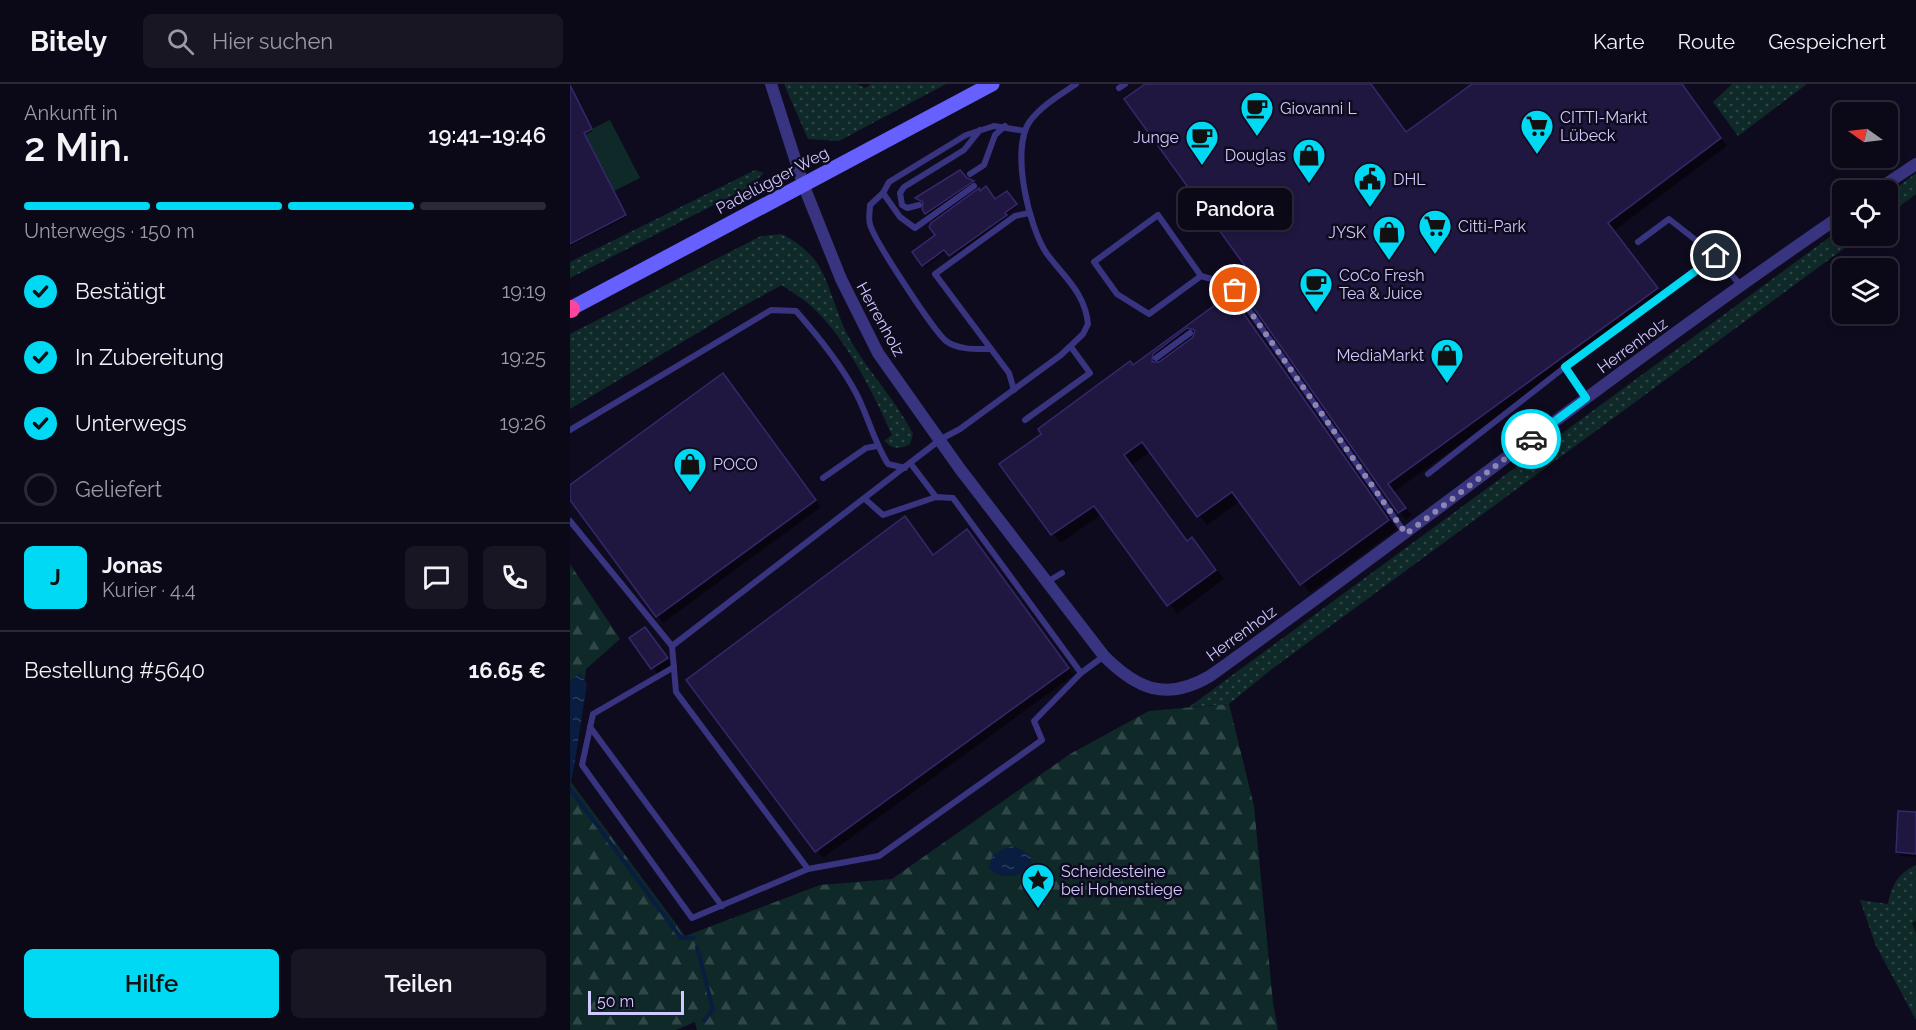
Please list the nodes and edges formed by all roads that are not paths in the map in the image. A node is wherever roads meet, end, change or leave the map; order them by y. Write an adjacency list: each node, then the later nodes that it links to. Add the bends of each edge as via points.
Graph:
1 (771, 84): 12 (street, Herrenholz)
2 (992, 84): 12 (main road, Padelügger Weg)
3 (1076, 84): 8 (lane, via 1049,102)
4 (1125, 84): 5 (lane)
5 (1119, 88)
6 (1005, 126): 7 (lane); 8 (lane); 10 (lane, via 994,135 984,165)
7 (981, 130): 14 (lane, via 966,135 889,182); 15 (lane, via 964,150 904,187 900,193 902,205)
8 (1025, 131): 16 (lane, via 1023,164)
9 (1916, 164): 11 (street)
10 (970, 174)
11 (1892, 180)
12 (802, 184): 22 (main road, Padelügger Weg); 32 (street, Herrenholz, via 841,279 878,353)
13 (974, 186): 14 (lane, via 915,228 900,217)
14 (883, 193): 25 (lane, via 870,205 870,224 934,326 947,342 966,349)
15 (919, 205)
16 (1029, 213): 24 (lane, via 1032,227 1047,253 1086,306 1088,324); 25 (lane, via 1015,216 935,274)
17 (1832, 221): 21 (street, Herrenholz)
18 (1638, 242): 19 (lane, via 1669,219)
19 (1716, 256): 21 (lane); 27 (lane)
20 (1201, 276): 20 (lane, via 1158,215 1094,262 1117,294 1149,314); 40 (lane, via 1235,290)
21 (1741, 286): 29 (street, Herrenholz)
22 (570, 309)
23 (1190, 333): 26 (lane)
24 (1071, 347): 28 (lane); 30 (lane, via 1090,373)
25 (991, 349): 28 (lane, via 1009,373)
26 (1156, 358)
27 (1565, 367): 29 (lane); 35 (lane)
28 (1014, 390): 32 (lane)
29 (1586, 398): 40 (street, Herrenholz)
30 (1025, 420)
31 (570, 430): 33 (lane, via 771,310 784,309 796,311 829,352 856,394)
32 (941, 439): 34 (lane); 42 (street, Herrenholz)
33 (877, 446): 34 (lane, via 888,464); 36 (lane, via 866,448)
34 (908, 466): 37 (lane); 38 (lane)
35 (1428, 474)
36 (823, 478)
37 (936, 497): 38 (lane, via 883,515); 46 (lane, via 953,498)
38 (865, 499): 43 (lane)
39 (570, 521): 43 (lane)
40 (1406, 534): 44 (street, Herrenholz, via 1200,682 1177,688 1143,686 1125,677)
41 (1062, 573): 42 (lane)
42 (1047, 582): 44 (street, Herrenholz)
43 (672, 646): 45 (lane)
44 (1104, 656): 46 (lane)
45 (674, 667): 47 (lane, via 593,714); 48 (lane, via 676,692)
46 (1081, 673): 48 (lane, via 1034,721 1041,740 879,856)
47 (590, 727): 49 (lane); 49 (lane, via 582,765 692,918)
48 (808, 869): 49 (lane)
49 (722, 906)

